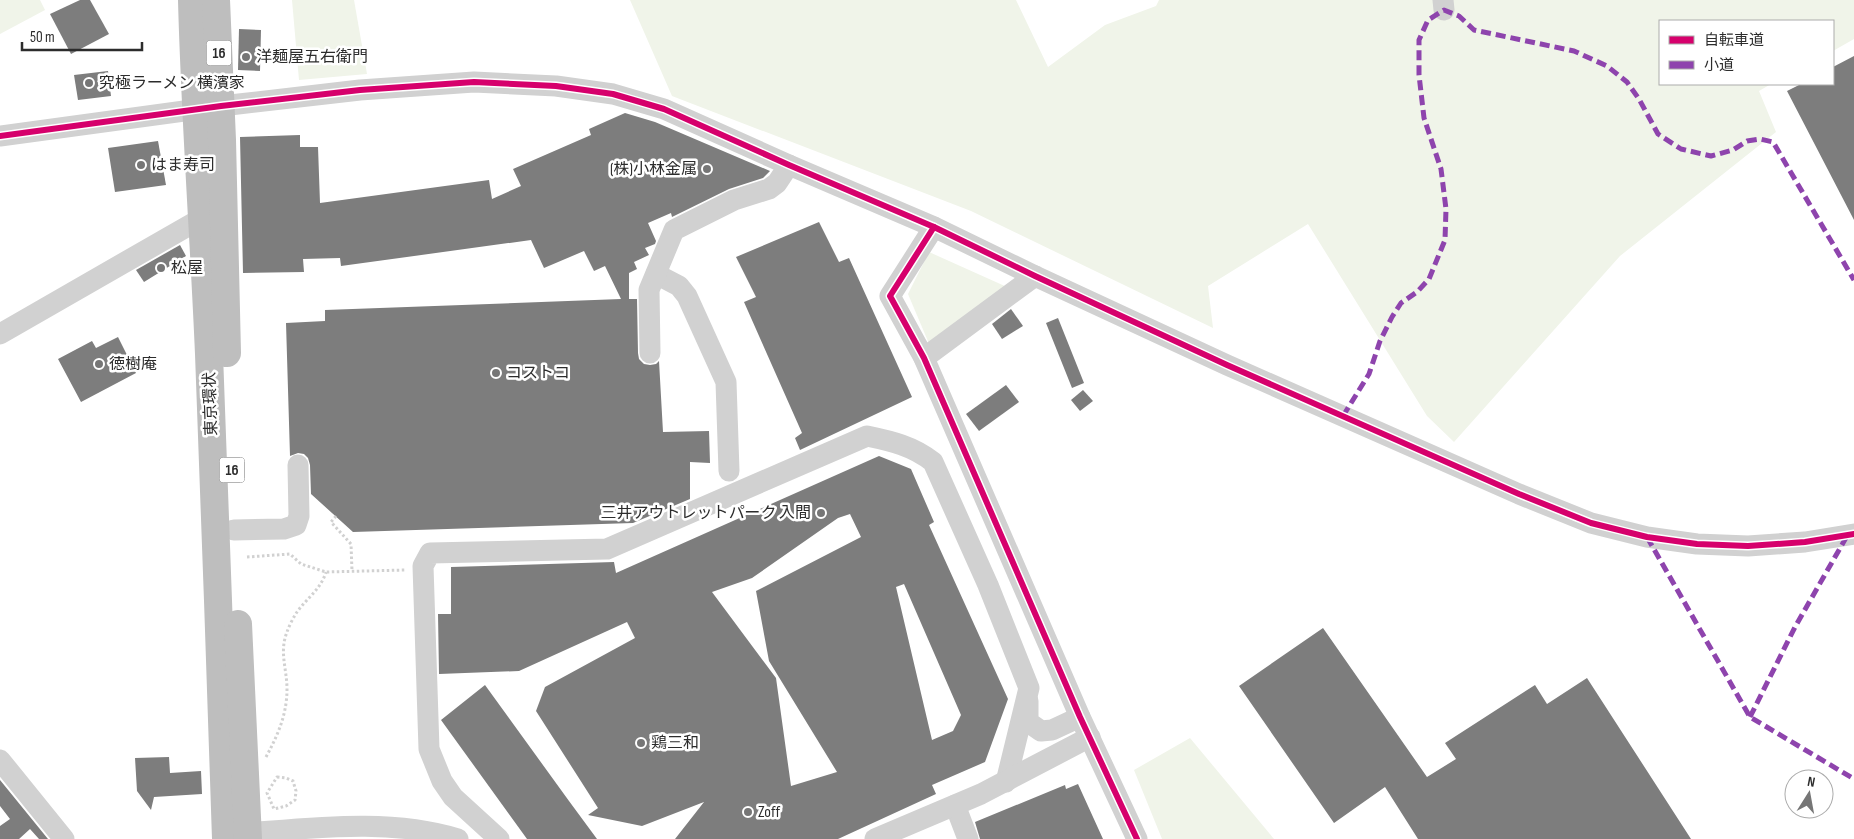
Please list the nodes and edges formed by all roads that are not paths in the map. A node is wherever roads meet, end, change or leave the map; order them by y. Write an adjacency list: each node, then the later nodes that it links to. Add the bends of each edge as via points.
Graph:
1 (192, 0): 3 (highway, 東京環状 / 16)
2 (216, 0): 3 (highway, 東京環状 / 16)
3 (208, 108): 4 (street); 5 (street, via 360,90 474,82 556,86 613,94 664,109); 6 (highway, 東京環状 / 16); 15 (highway, 東京環状 / 16, via 227,352)
4 (0, 136)
5 (789, 165): 7 (street); 8 (street, via 769,189 734,200 674,230)
6 (202, 218): 10 (street); 23 (highway, 東京環状 / 16, via 216,535)
7 (934, 227): 9 (street); 12 (street, via 890,296)
8 (656, 274): 11 (street, via 649,290); 14 (street, via 679,286 687,296 726,382)
9 (1035, 276): 12 (street); 16 (street, via 1236,369 1591,524 1697,544 1758,545)
10 (0, 334)
11 (650, 353)
12 (924, 358): 18 (street)
13 (298, 465): 15 (street, via 299,516 296,525 291,528)
14 (730, 471)
15 (234, 530): 23 (highway, 東京環状 / 16)
16 (1854, 534)
17 (1029, 688): 18 (street, via 1028,722 1041,731 1052,730); 21 (street); 26 (street, via 988,585 933,462 895,442 867,436 606,549 430,553 423,566 429,749 442,781 453,797)
18 (1080, 716): 19 (street)
19 (1090, 737): 21 (street); 29 (street)
20 (0, 760): 24 (street)
21 (1006, 782): 22 (street)
22 (955, 805): 27 (street); 28 (street)
23 (237, 836): 25 (street, via 306,829 384,828 416,829)
24 (64, 839)
25 (458, 839)
26 (499, 839)
27 (875, 839)
28 (968, 839)
29 (1137, 839)

